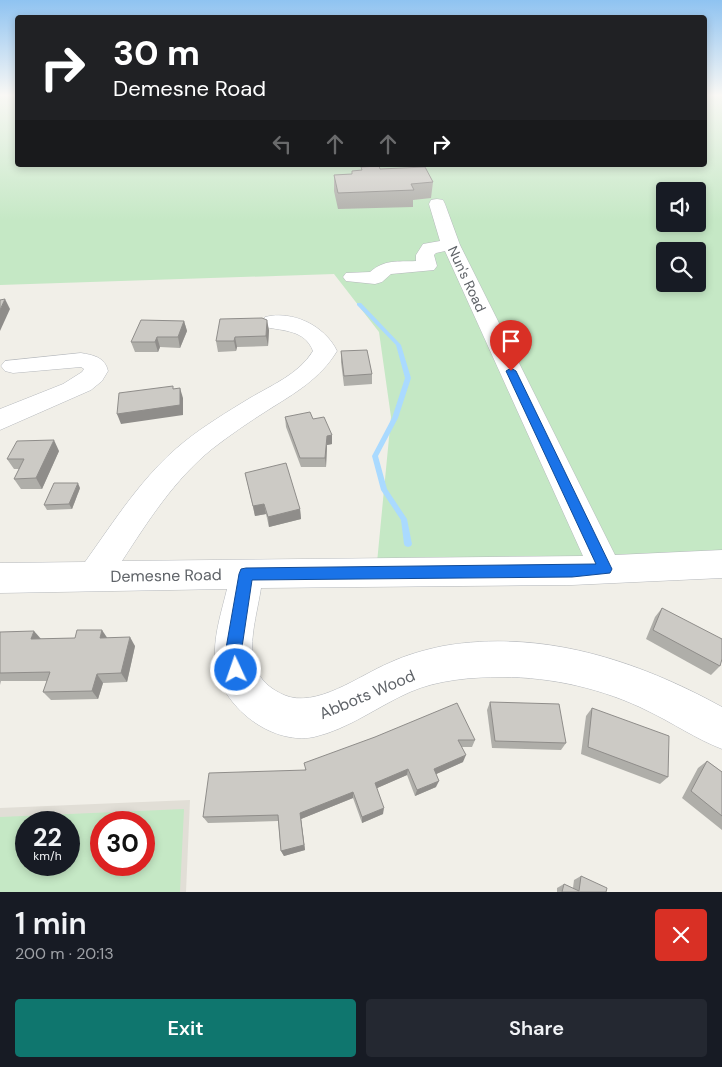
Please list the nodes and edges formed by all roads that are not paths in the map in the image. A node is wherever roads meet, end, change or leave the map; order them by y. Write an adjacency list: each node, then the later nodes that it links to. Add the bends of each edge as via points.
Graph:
1 (437, 204): 2 (street, Nun's Road)
2 (451, 245): 3 (street, via 430,248 425,255 427,266 386,268 375,278); 9 (street, Nun's Road)
3 (353, 277)
4 (273, 322): 11 (street, via 290,324 314,334 325,351 321,358 296,380 187,455 158,487)
5 (6, 362): 6 (street); 6 (street, via 80,360 95,364 96,372 90,379)
6 (31, 405): 7 (street)
7 (0, 421)
8 (722, 564): 9 (street, Demesne Road)
9 (605, 569): 10 (street, Demesne Road)
10 (246, 574): 11 (street, Demesne Road); 13 (street, Abbots Wood, via 233,654 236,670 252,697 265,708 280,714 296,718 313,717 340,709 401,676 441,665 498,658 566,664 610,676 655,693)
11 (93, 577): 12 (street, Demesne Road)
12 (0, 578)
13 (722, 729)

